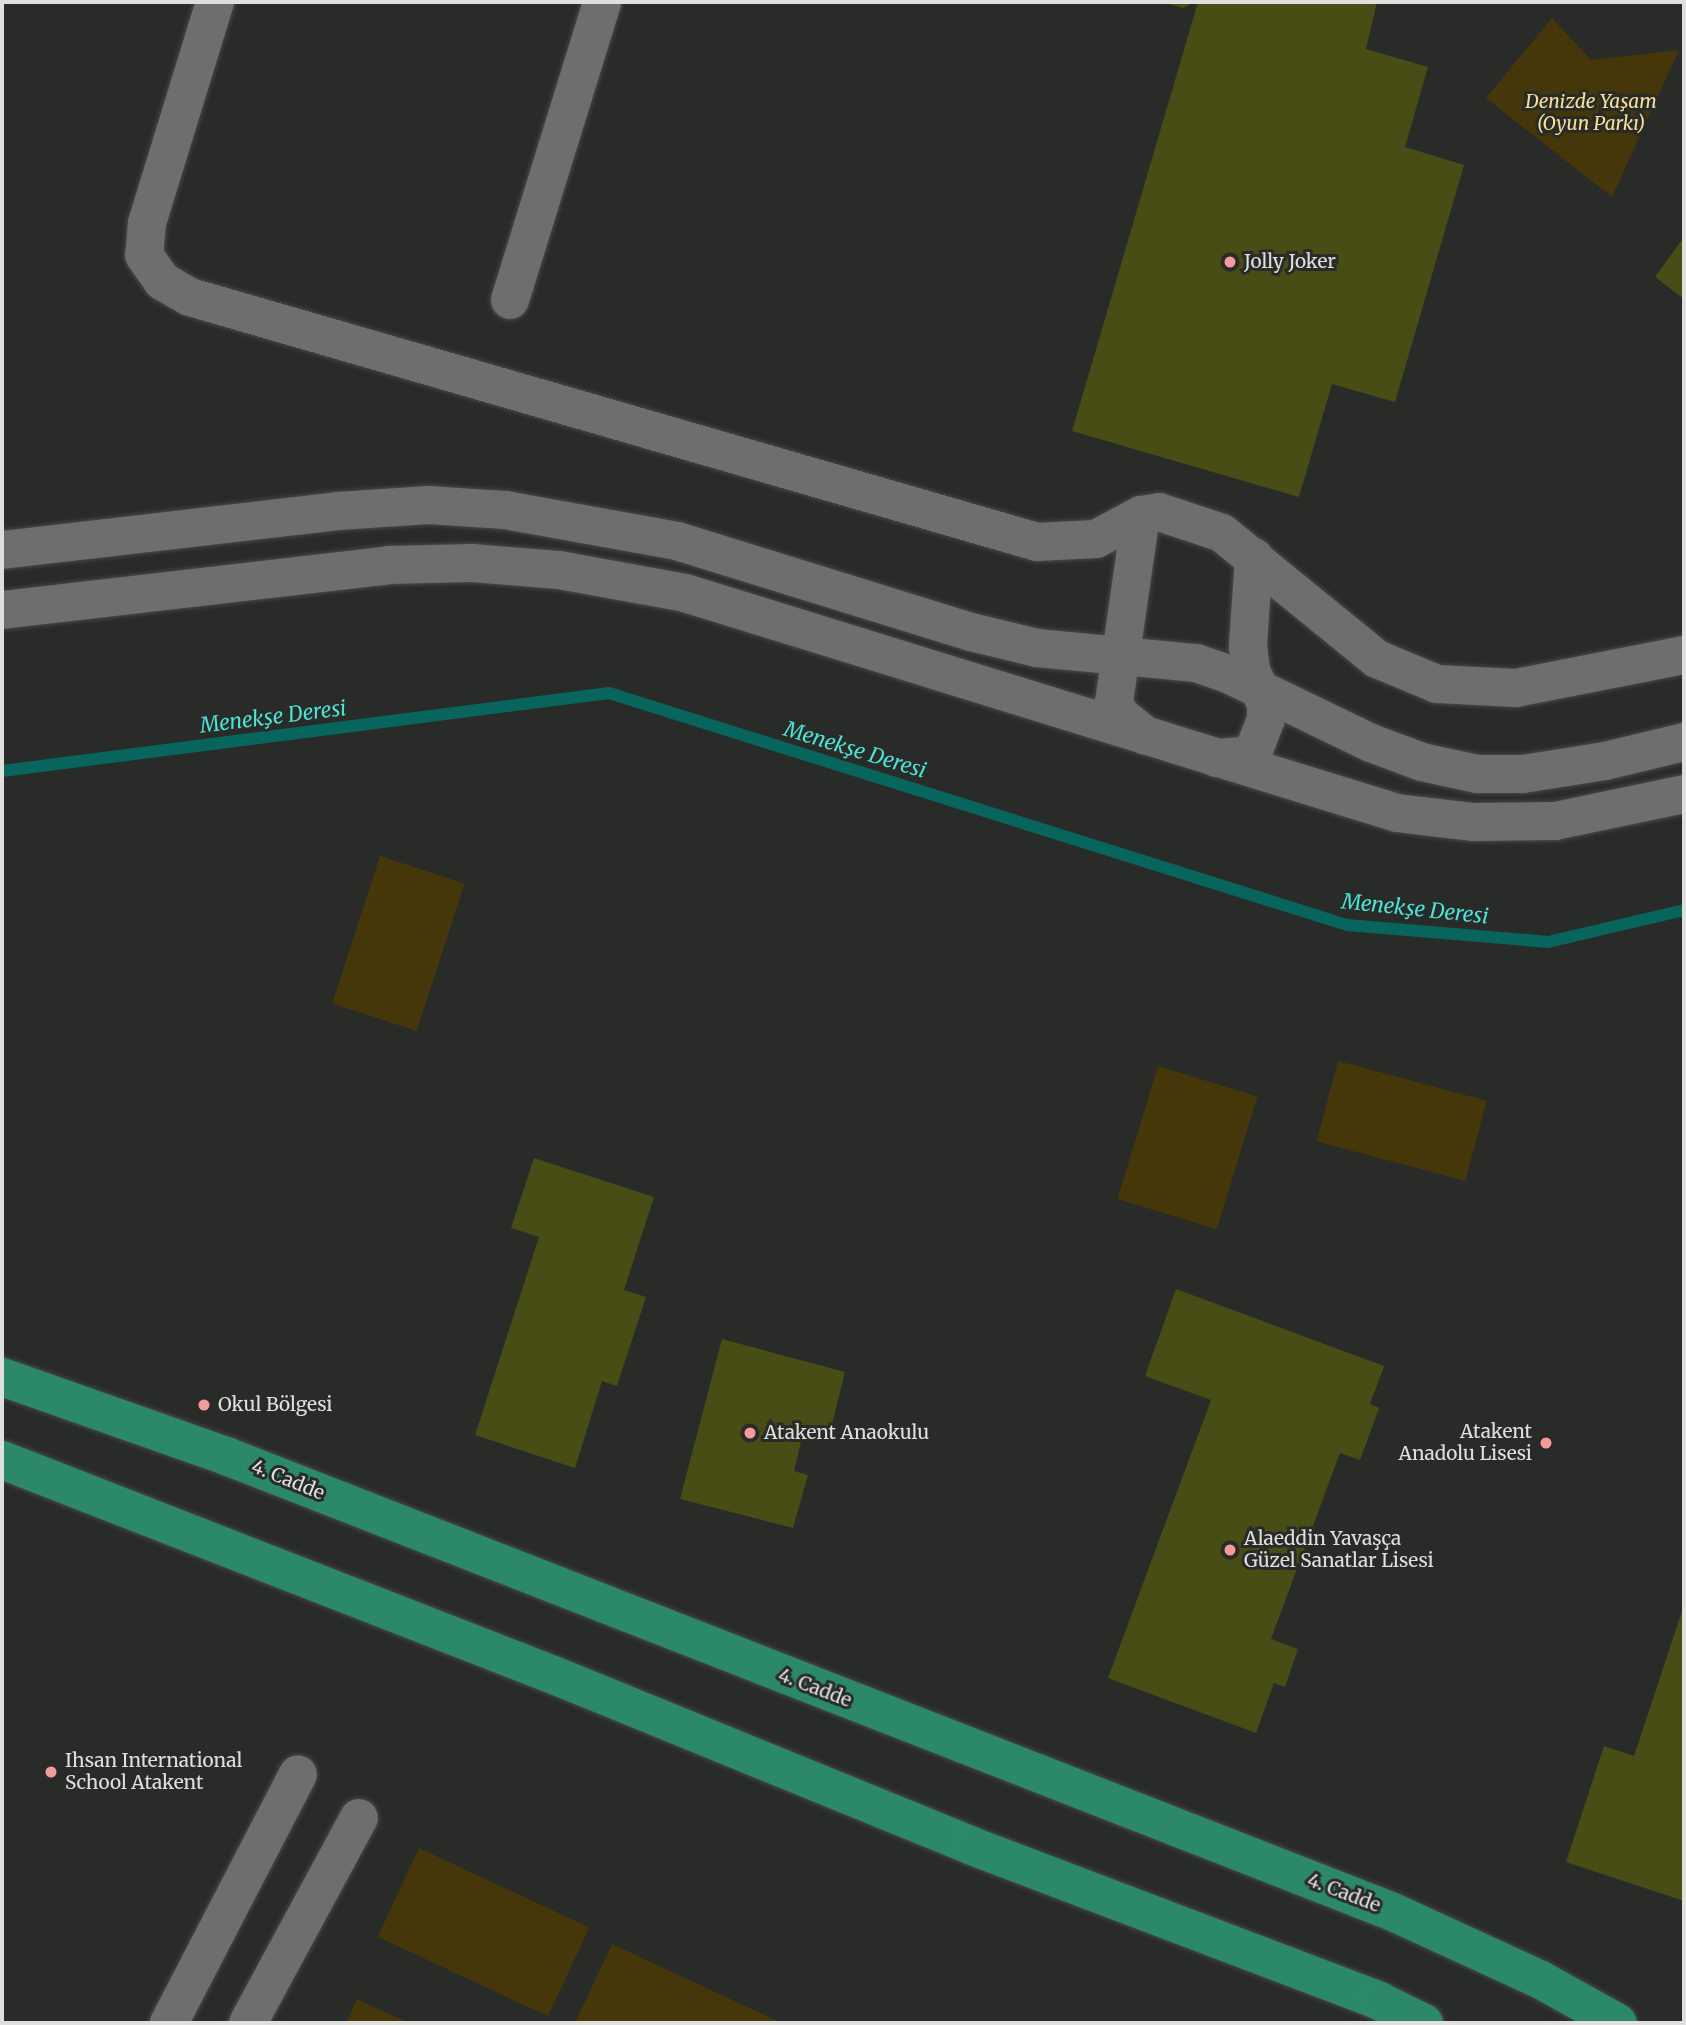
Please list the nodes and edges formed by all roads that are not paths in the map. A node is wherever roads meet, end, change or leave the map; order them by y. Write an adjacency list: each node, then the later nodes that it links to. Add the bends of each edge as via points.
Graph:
1 (215, 2): 4 (street, via 146,223 144,255 162,281 190,298 1037,542 1096,538)
2 (602, 2): 3 (street)
3 (510, 300)
4 (1141, 515): 6 (street, via 1159,512 1197,524 1222,534); 9 (street)
5 (2, 550): 9 (street, via 338,511 429,505 505,510 677,541 1037,648)
6 (1254, 557): 8 (street, via 1377,659 1437,684 1516,688); 10 (street, via 1248,645 1251,670)
7 (2, 610): 11 (street, via 388,565 472,563 559,570 684,593)
8 (1684, 655)
9 (1122, 657): 10 (street, via 1196,663); 11 (street, via 1114,702 1120,715)
10 (1262, 690): 12 (street, via 1371,743 1422,762 1477,774 1523,774); 13 (street, via 1266,719 1254,750 1244,756)
11 (1146, 736): 13 (street)
12 (1684, 742)
13 (1216, 758): 14 (street, via 1397,813 1474,822 1555,821)
14 (1684, 794)
15 (2, 1377): 22 (main road, 4. Cadde, via 226,1456 1394,1912 1541,1980)
16 (2, 1460): 21 (main road, via 556,1676 972,1846 1379,2001)
17 (298, 1774): 19 (street)
18 (359, 1818): 20 (street)
19 (169, 2023)
20 (248, 2023)
21 (1424, 2023)
22 (1618, 2023)

